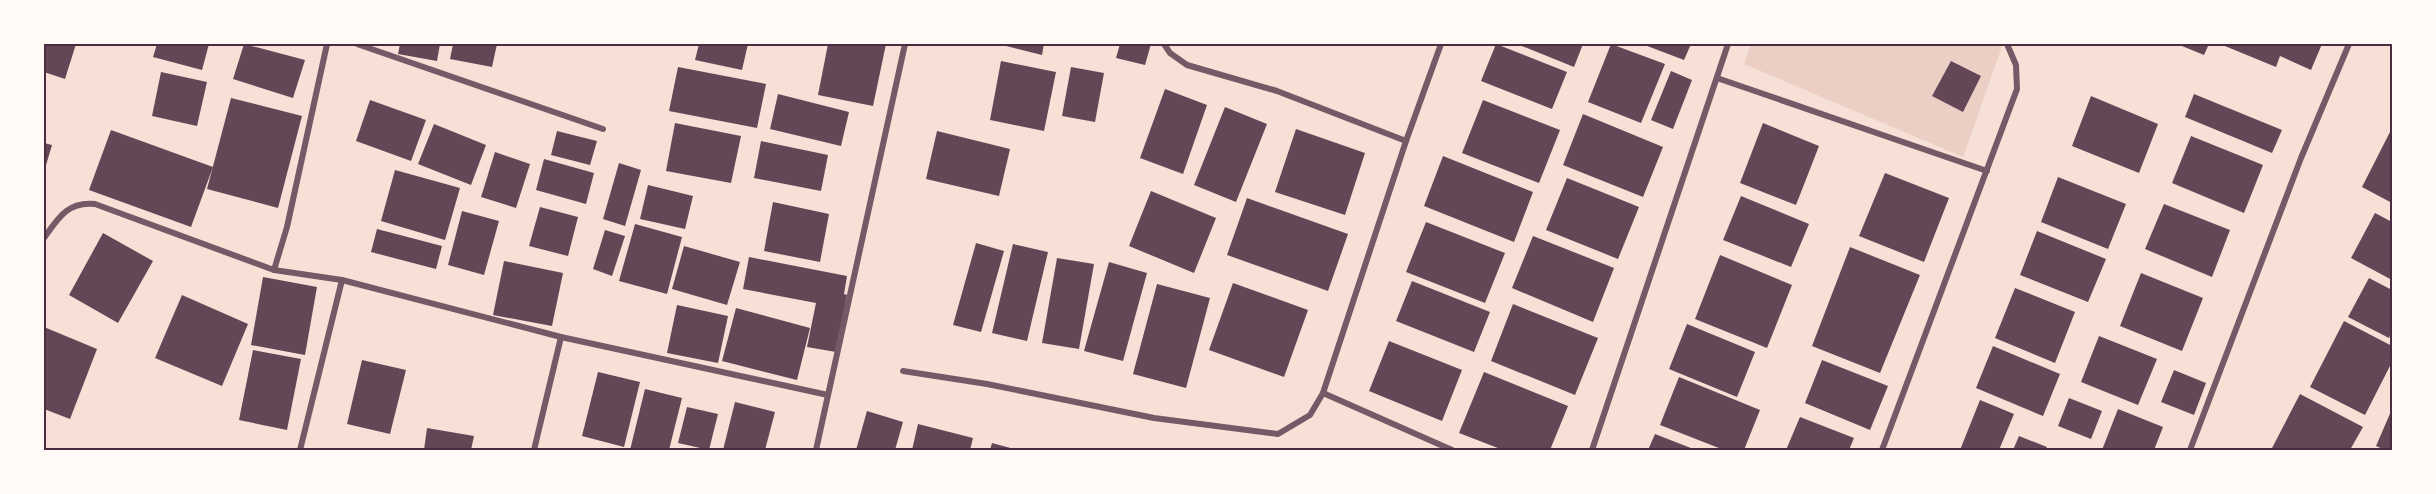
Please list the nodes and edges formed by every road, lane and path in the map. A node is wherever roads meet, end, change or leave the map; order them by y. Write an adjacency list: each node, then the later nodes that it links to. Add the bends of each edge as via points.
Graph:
1 (327, 44): 14 (street)
2 (357, 44): 10 (street)
3 (905, 44): 19 (street)
4 (1164, 44): 11 (street, via 1187,65 1277,91)
5 (1441, 44): 11 (street)
6 (1728, 44): 9 (street)
7 (2007, 44): 12 (street, via 2016,65 2017,89)
8 (2349, 44): 26 (street, via 2301,158)
9 (1717, 78): 12 (street); 24 (street)
10 (603, 129)
11 (1406, 141): 18 (street)
12 (1988, 171): 25 (street)
13 (44, 238): 14 (street, via 70,207 95,204)
14 (274, 270): 15 (street)
15 (342, 280): 16 (street); 20 (street)
16 (561, 337): 19 (street); 21 (street)
17 (903, 371): 18 (street, via 1154,418 1278,434 1310,415)
18 (1323, 393): 23 (street)
19 (828, 395): 22 (street)
20 (300, 450)
21 (534, 450)
22 (816, 450)
23 (1452, 450)
24 (1592, 450)
25 (1882, 450)
26 (2190, 450)

